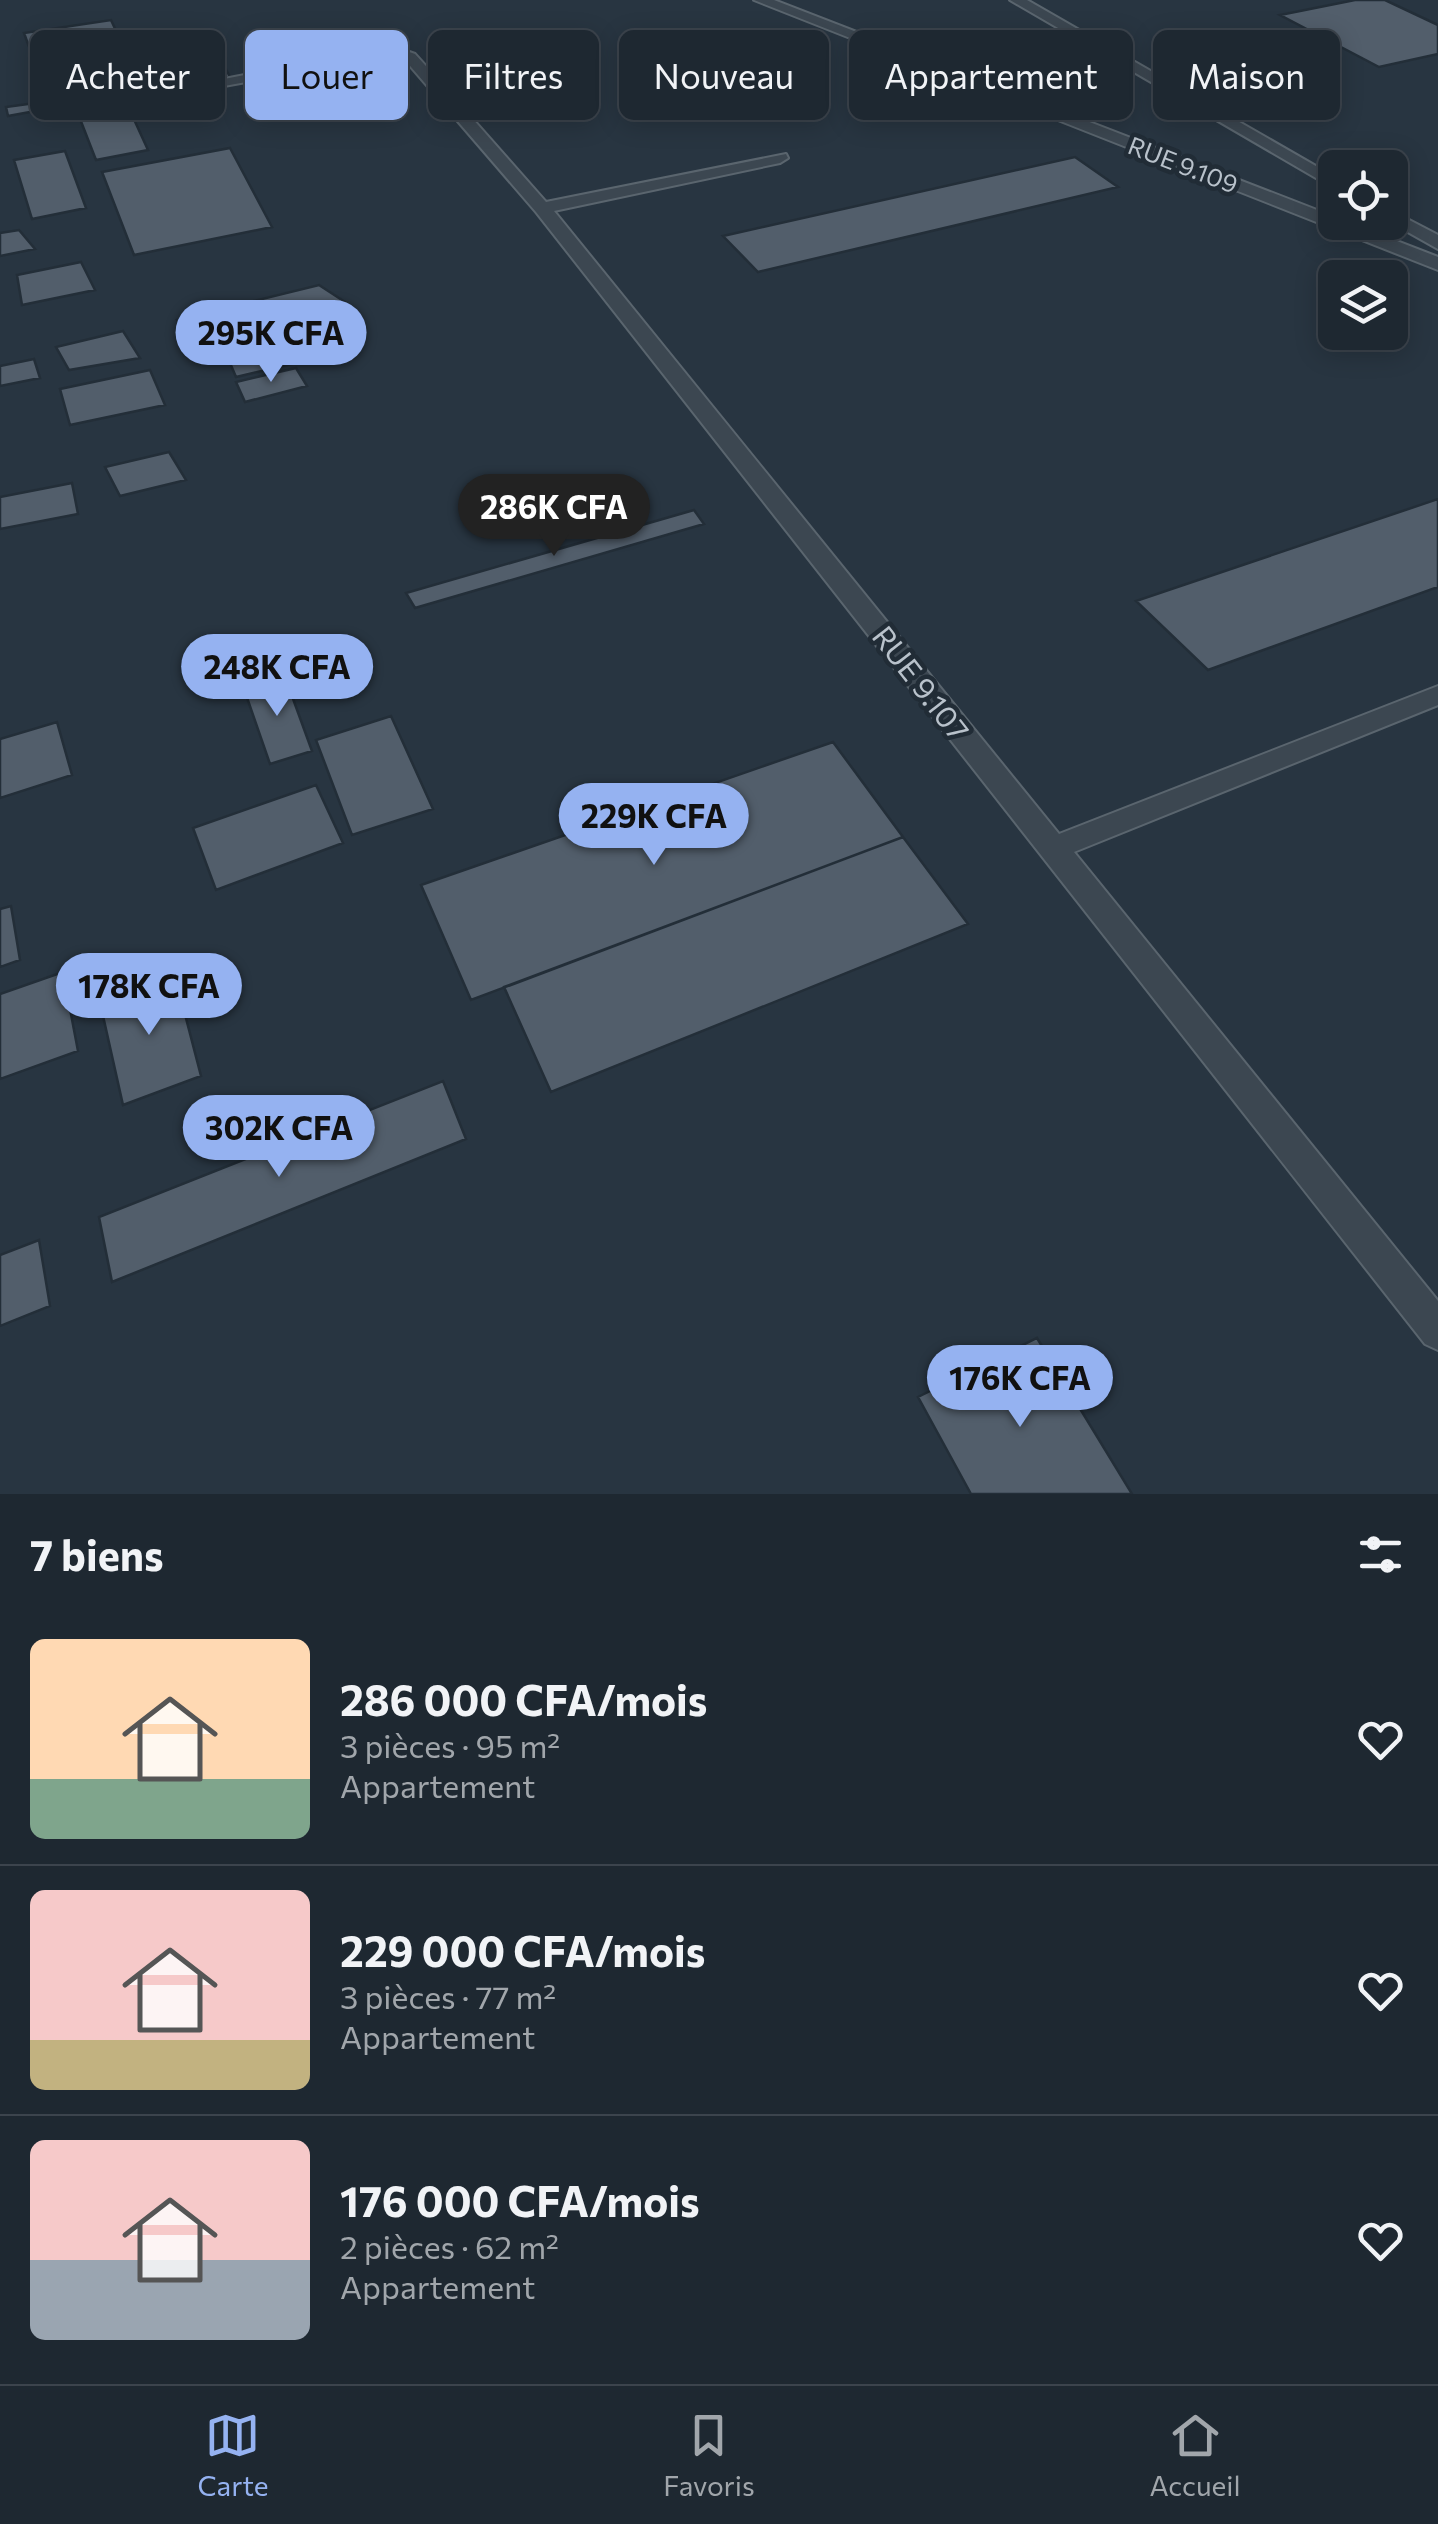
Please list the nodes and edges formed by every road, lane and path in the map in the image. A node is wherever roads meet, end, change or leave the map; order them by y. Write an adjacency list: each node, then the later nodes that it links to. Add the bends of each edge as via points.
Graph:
1 (761, 0): 11 (lane, RUE 9.109)
2 (1018, 0): 7 (lane)
3 (428, 77): 4 (lane, RUE 9.107, via 410,57 392,52)
4 (225, 81)
5 (466, 120): 8 (lane, RUE 9.107)
6 (780, 158): 8 (lane)
7 (1318, 174)
8 (542, 208): 13 (lane, RUE 9.107)
9 (1408, 226): 10 (lane)
10 (1438, 243)
11 (1438, 264)
12 (1438, 696): 13 (lane)
13 (1051, 849): 14 (lane, RUE 9.107)
14 (1438, 1331)

